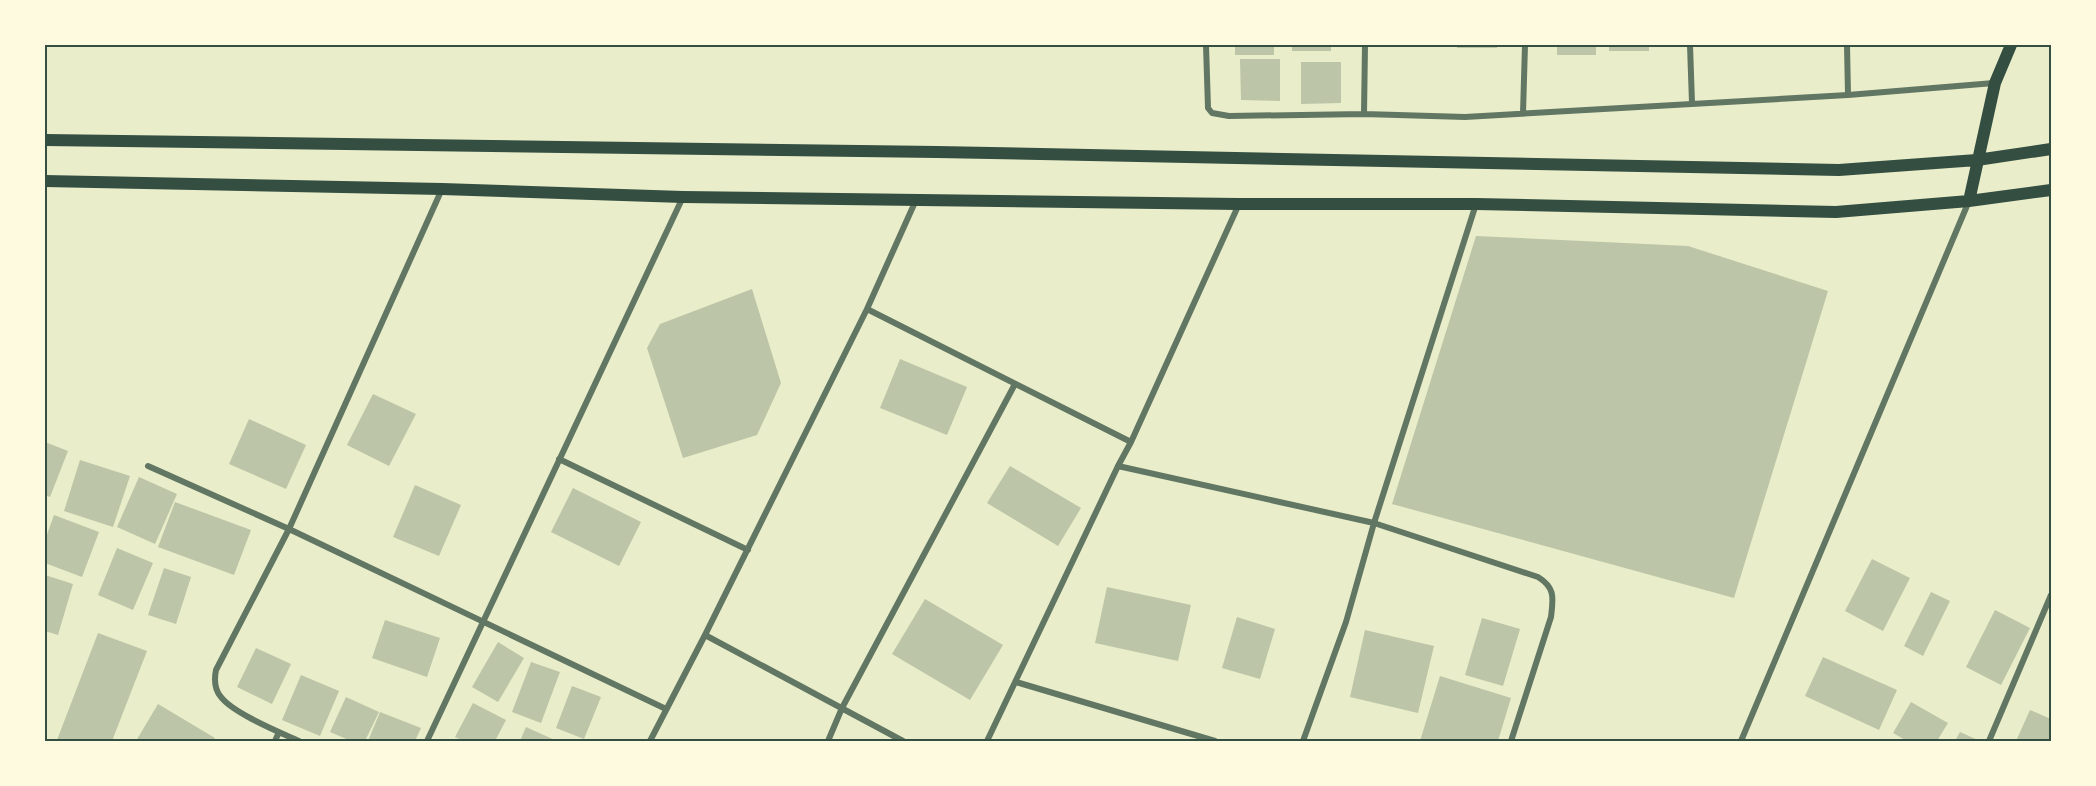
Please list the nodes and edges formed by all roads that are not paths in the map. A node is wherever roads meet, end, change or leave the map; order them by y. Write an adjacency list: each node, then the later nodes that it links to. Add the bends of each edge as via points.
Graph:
1 (1206, 45): 11 (street, via 1208,108 1212,113)
2 (1365, 45): 11 (street)
3 (1525, 45): 10 (street)
4 (1690, 45): 9 (street)
5 (1847, 45): 8 (street)
6 (2011, 45): 7 (main road)
7 (1995, 83): 8 (street); 14 (main road)
8 (1848, 95): 9 (street)
9 (1692, 103): 10 (street)
10 (1523, 113): 11 (street, via 1465,117)
11 (1364, 114)
12 (45, 140): 14 (main road, via 1839,170)
13 (2051, 149): 14 (main road)
14 (1977, 160): 20 (main road)
15 (45, 181): 16 (main road)
16 (442, 189): 18 (main road); 30 (street)
17 (2051, 190): 20 (main road)
18 (683, 197): 19 (main road); 26 (street)
19 (917, 199): 21 (main road); 23 (street)
20 (1969, 201): 22 (main road, via 1836,212); 49 (street)
21 (1239, 204): 22 (main road); 25 (street)
22 (1476, 204): 29 (street)
23 (867, 309): 24 (street); 31 (street)
24 (1015, 384): 25 (street); 36 (street)
25 (1131, 442): 28 (street)
26 (558, 459): 31 (street); 33 (street)
27 (148, 466): 30 (street)
28 (1118, 466): 29 (street); 35 (street)
29 (1374, 523): 47 (street, via 1346,622); 48 (street, via 1546,582 1554,596 1551,617)
30 (289, 529): 33 (street); 38 (street, via 216,670 214,682 229,705)
31 (748, 550): 34 (street)
32 (2051, 595): 50 (street)
33 (484, 622): 37 (street); 41 (street)
34 (705, 636): 36 (street); 37 (street)
35 (1016, 682): 45 (street); 46 (street)
36 (842, 708): 43 (street); 44 (street)
37 (666, 709): 42 (street)
38 (279, 732): 39 (street); 40 (street)
39 (275, 741)
40 (299, 741)
41 (427, 741)
42 (650, 741)
43 (828, 741)
44 (903, 741)
45 (987, 741)
46 (1215, 741)
47 (1303, 741)
48 (1510, 741)
49 (1741, 741)
50 (1989, 741)

